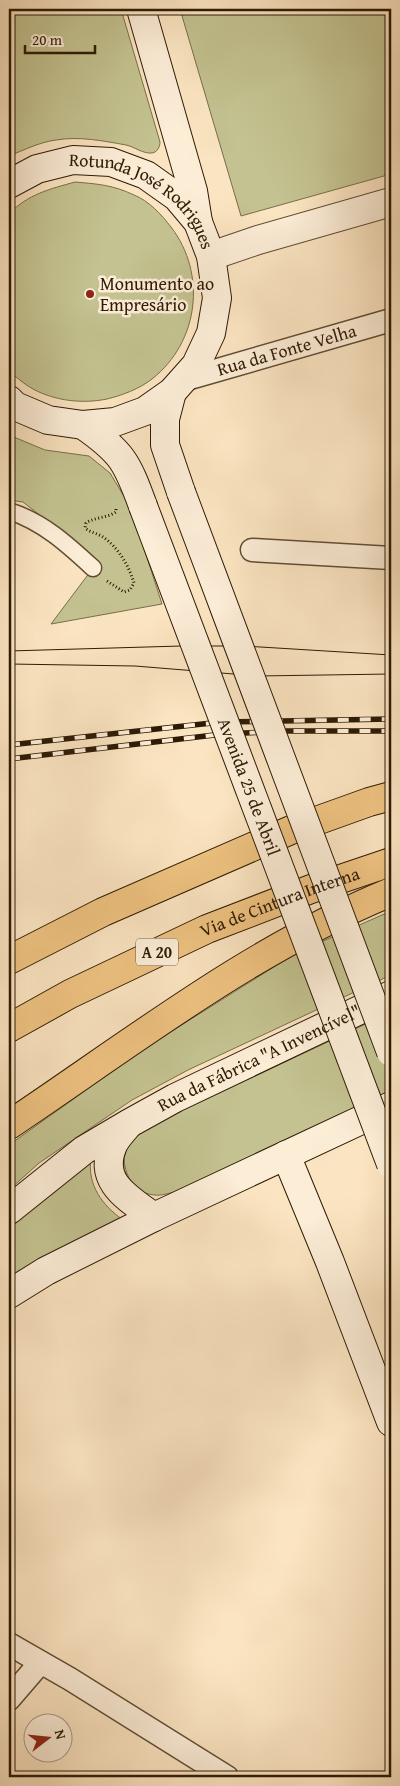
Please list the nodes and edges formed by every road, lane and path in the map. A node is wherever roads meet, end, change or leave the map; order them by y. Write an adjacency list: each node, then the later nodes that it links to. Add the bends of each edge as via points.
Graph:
1 (141, 9): 4 (main road, via 194,191)
2 (9, 184): 4 (main road, Rotunda José Rodrigues, via 36,169 73,160 111,162 146,175 177,197)
3 (391, 202): 5 (main road)
4 (198, 222): 5 (main road, Rotunda José Rodrigues)
5 (212, 256): 7 (main road, Rotunda José Rodrigues, via 217,298 211,333 196,365)
6 (391, 320): 7 (street, Rua da Fonte Velha)
7 (177, 386): 9 (main road, Rotunda José Rodrigues, via 138,414 115,422); 22 (main road, bridge, via 165,419 165,445 180,492)
8 (9, 400): 9 (main road, Rotunda José Rodrigues, via 48,420)
9 (82, 425): 27 (main road, Avenida 25 de Abril, bridge, via 107,442 130,472)
10 (116, 506): 12 (path, via 112,515)
11 (9, 511): 15 (street, via 45,527)
12 (86, 523)
13 (252, 550): 14 (street)
14 (391, 558)
15 (93, 568)
16 (391, 796): 19 (highway, via 291,830 103,912)
17 (391, 862): 21 (highway, Via de Cintura Interna / A 20, via 207,929 70,994)
18 (391, 892): 25 (highway, via 318,925 257,959)
19 (9, 960)
20 (391, 995): 24 (main road, Rua da Fábrica "A Invencível")
21 (9, 1028)
22 (391, 1052)
23 (391, 1106): 26 (main road)
24 (128, 1124): 28 (main road, Rua da Fábrica "A Invencível", via 84,1150); 29 (main road, Rua da Fábrica "A Invencível", via 113,1144 108,1162 111,1175 115,1187)
25 (9, 1125)
26 (286, 1155): 29 (main road); 31 (main road)
27 (391, 1164)
28 (9, 1210)
29 (154, 1216): 30 (main road)
30 (9, 1294)
31 (391, 1422)
32 (9, 1644): 33 (street)
33 (40, 1663): 34 (street); 35 (street)
34 (9, 1699)
35 (227, 1777)

